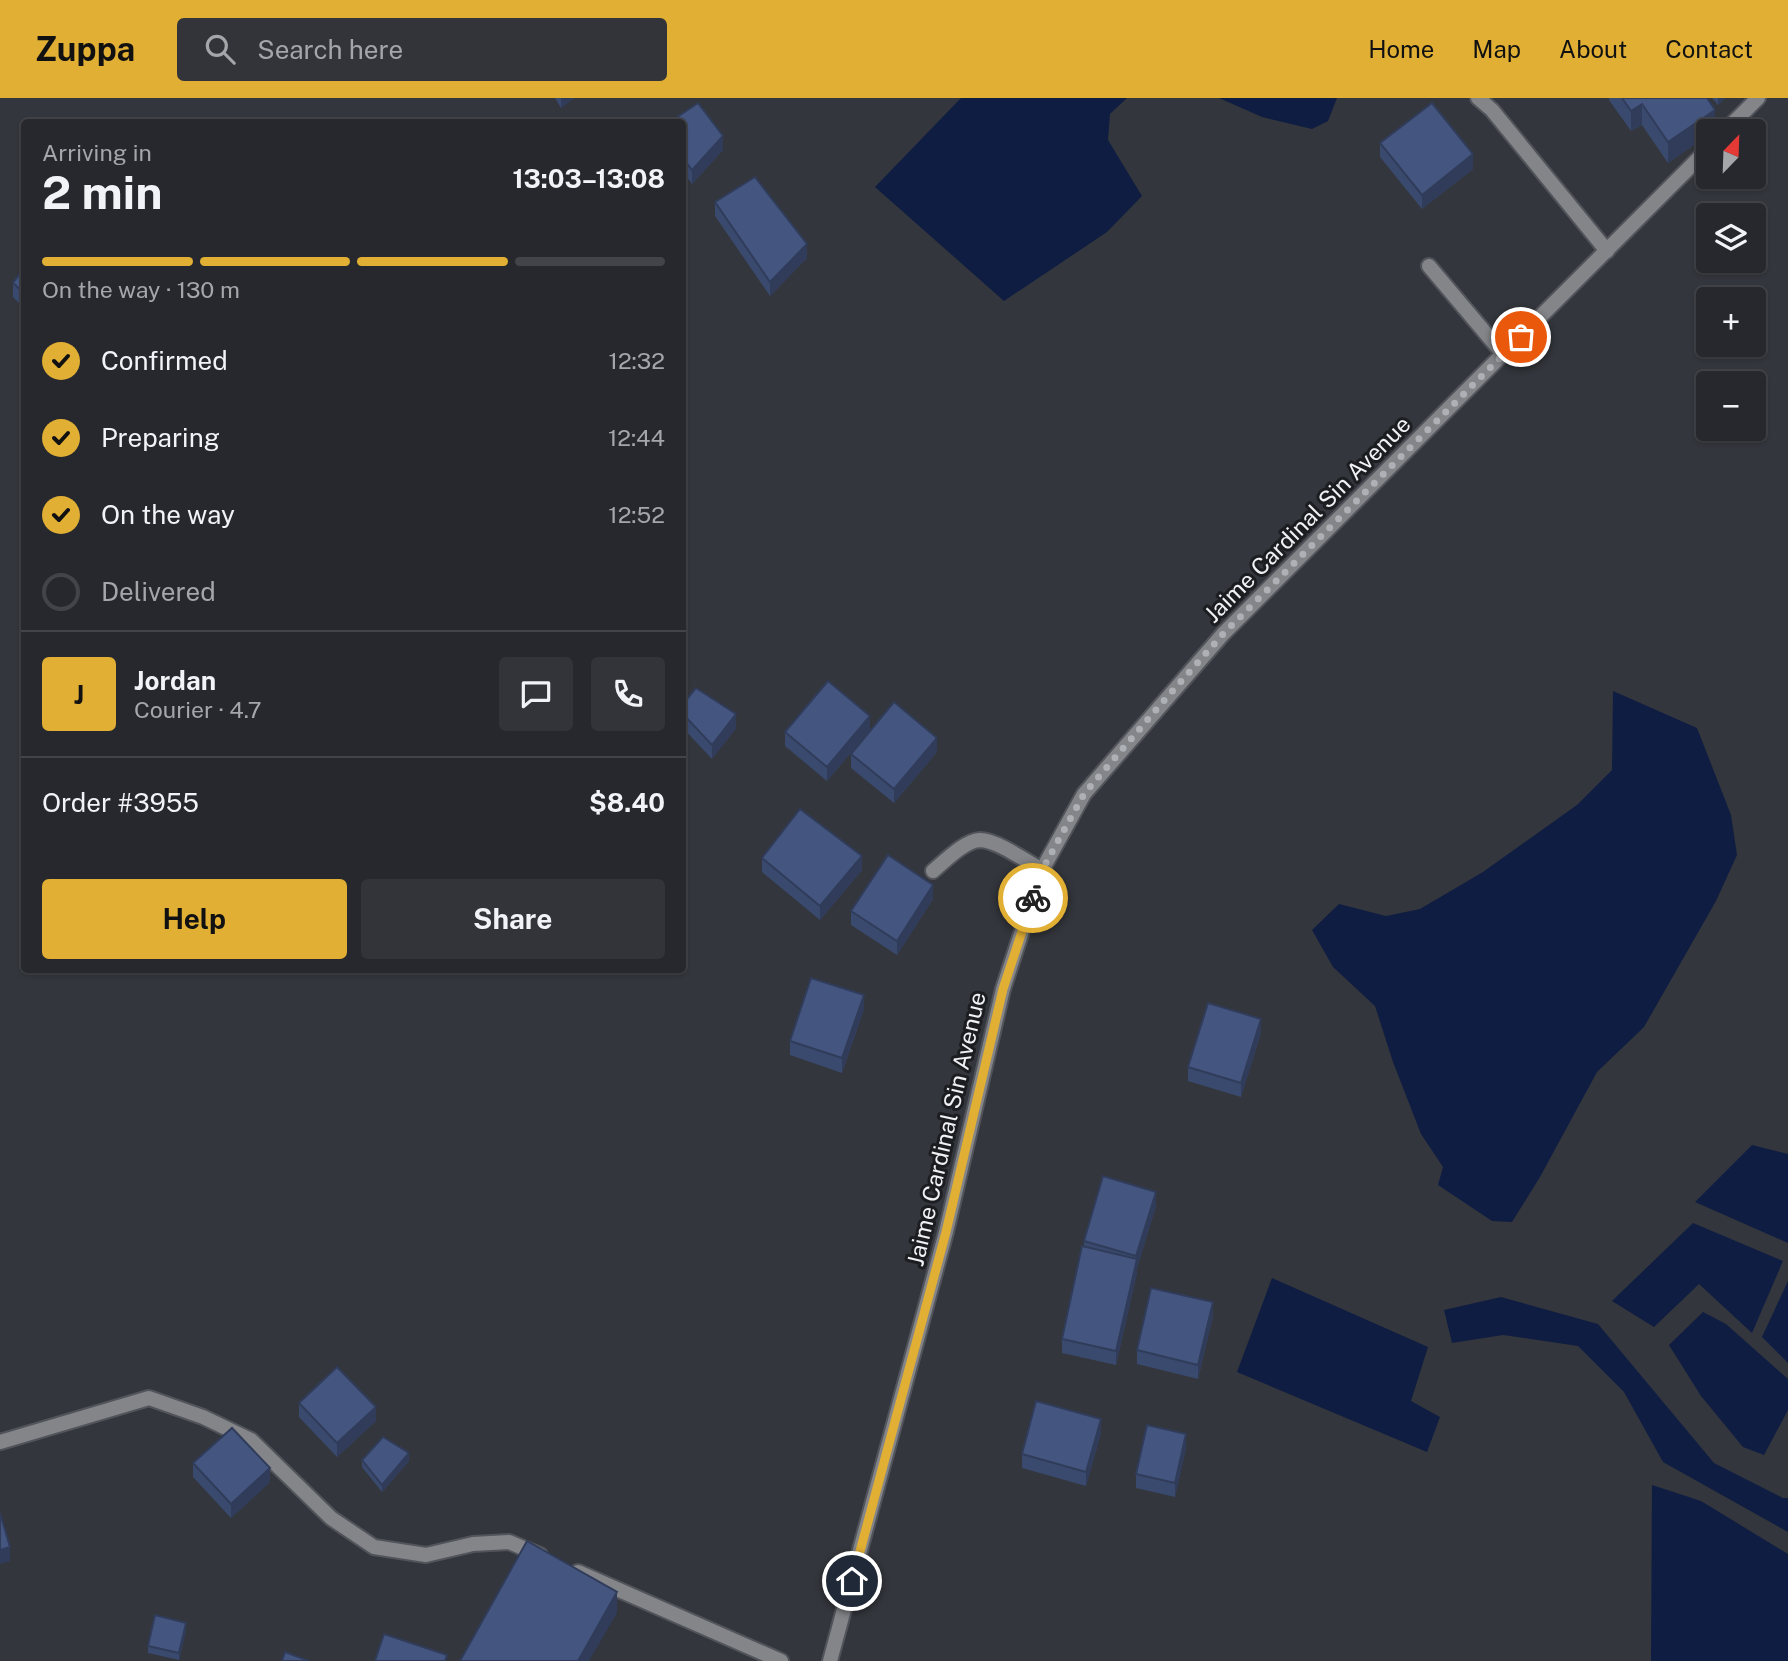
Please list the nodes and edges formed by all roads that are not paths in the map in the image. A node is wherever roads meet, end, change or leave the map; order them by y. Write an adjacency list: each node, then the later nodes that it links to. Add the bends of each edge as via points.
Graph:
1 (1478, 98): 5 (street)
2 (1758, 98): 3 (street)
3 (1738, 119)
4 (1696, 161): 5 (street, Jaime Cardinal Sin Avenue)
5 (1607, 251): 7 (street, Jaime Cardinal Sin Avenue)
6 (1429, 266): 7 (street)
7 (1504, 355): 9 (street, Jaime Cardinal Sin Avenue, via 1223,634 1084,794)
8 (933, 870): 9 (street, via 980,840)
9 (1042, 870): 12 (street, Jaime Cardinal Sin Avenue, via 1003,989 946,1232)
10 (0, 1442): 11 (street, via 149,1398 251,1440 331,1518 374,1547 426,1555 473,1544 509,1542)
11 (781, 1661)
12 (830, 1661)

